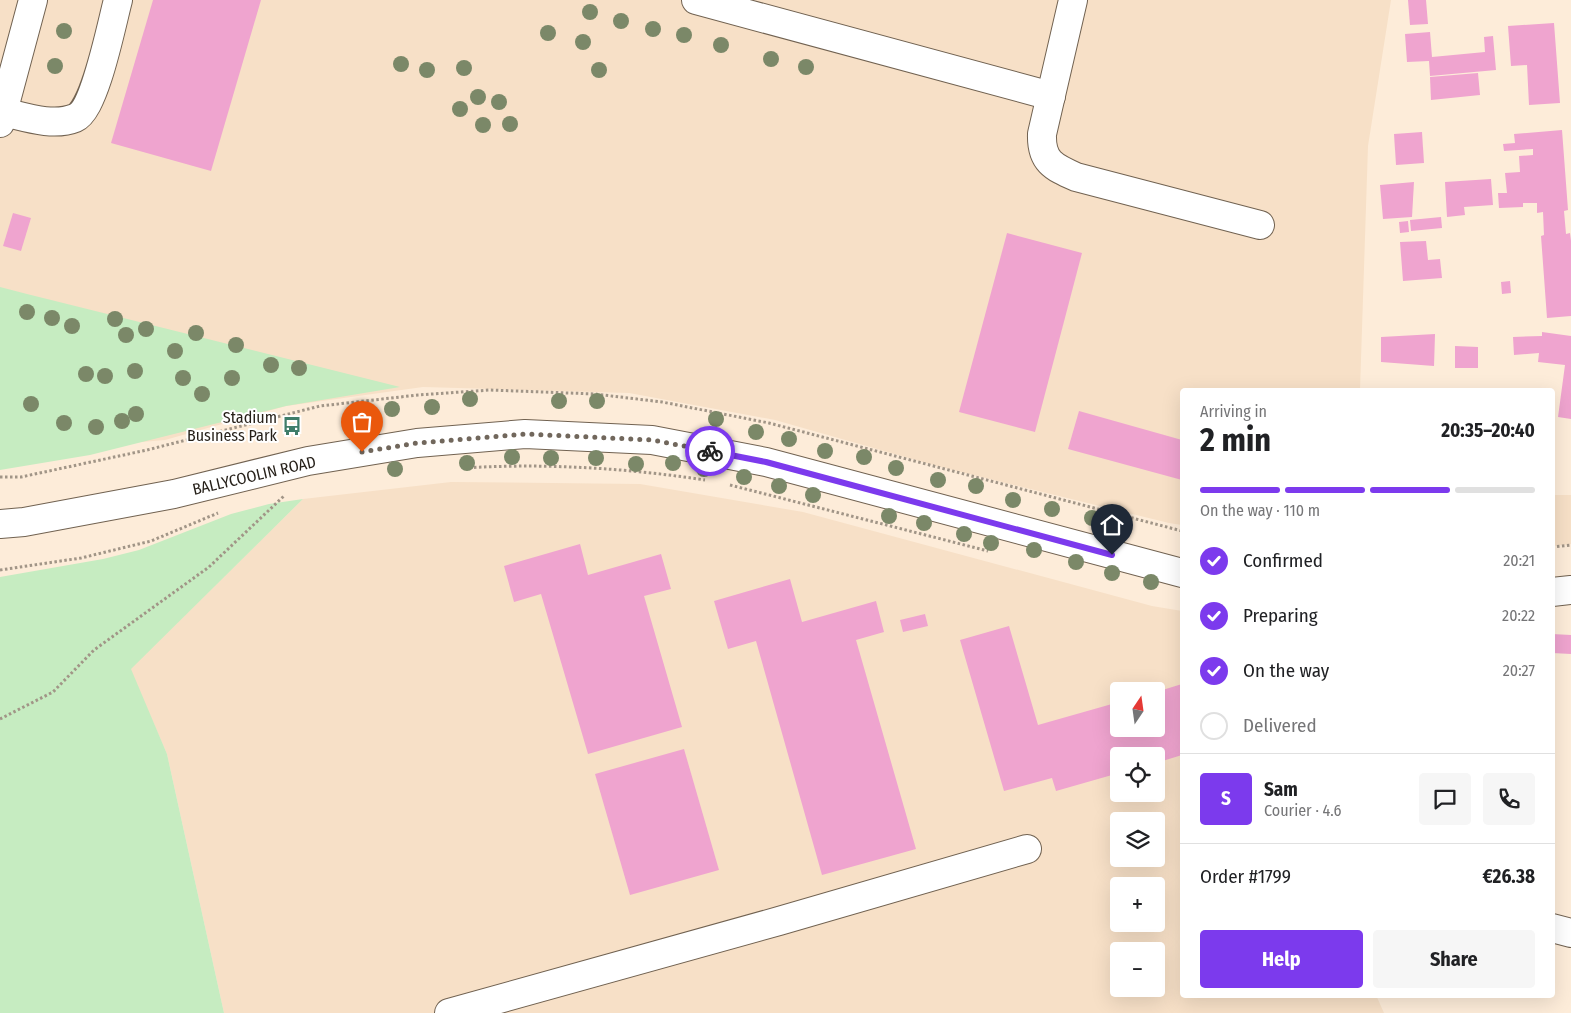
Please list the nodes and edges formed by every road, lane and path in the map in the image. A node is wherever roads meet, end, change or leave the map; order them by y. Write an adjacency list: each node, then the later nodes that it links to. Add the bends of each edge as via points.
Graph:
1 (33, 0): 5 (street)
2 (118, 0): 7 (street, via 96,86 86,109 77,118 58,121)
3 (696, 0): 6 (street)
4 (1073, 0): 6 (street)
5 (8, 64): 7 (street)
6 (1052, 96): 8 (street, via 1042,145 1048,160 1058,169 1076,178)
7 (2, 117)
8 (1260, 225)
9 (459, 468): 10 (path, via 636,471)
10 (710, 480)
11 (729, 484): 17 (path)
12 (278, 496): 22 (path, via 286,494 210,567 94,650 53,692)
13 (218, 512): 18 (path, via 151,541 81,558)
14 (0, 524): 19 (street, BALLYCOOLIN ROAD, via 174,494 308,461 417,443 525,434 652,440 766,462)
15 (1571, 545): 16 (path)
16 (1555, 547)
17 (989, 551)
18 (0, 570)
19 (1180, 572)
20 (1571, 590): 21 (street)
21 (1555, 592)
22 (0, 719)
23 (1027, 849): 26 (street)
24 (1555, 929): 25 (street)
25 (1571, 933)
26 (449, 1013)

